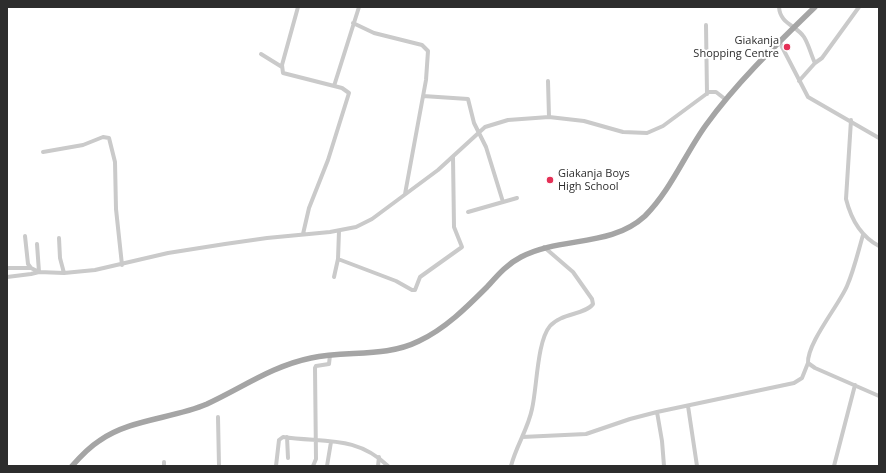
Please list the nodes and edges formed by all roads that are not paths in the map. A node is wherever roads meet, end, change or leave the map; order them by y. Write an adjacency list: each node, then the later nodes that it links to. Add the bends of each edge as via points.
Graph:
1 (298, 7): 13 (street)
2 (359, 7): 7 (street)
3 (779, 7): 9 (street, via 781,17)
4 (815, 7): 6 (main road)
5 (859, 7): 12 (street)
6 (808, 10): 9 (main road)
7 (353, 23): 16 (street); 18 (street, via 374,33 422,45 428,49)
8 (706, 25): 17 (street)
9 (794, 28): 10 (main road); 12 (street, via 804,36)
10 (780, 43): 15 (street); 19 (main road)
11 (261, 54): 13 (street)
12 (816, 63): 15 (street)
13 (282, 67): 16 (street, via 286,75)
14 (548, 81): 20 (street)
15 (799, 81): 21 (street, via 808,97)
16 (334, 86): 31 (street, via 348,91 349,95 309,208)
17 (707, 94): 19 (street, via 716,92); 20 (street, via 663,126 647,134 623,132 571,119)
18 (423, 96): 22 (street, via 468,99); 26 (street)
19 (725, 99): 37 (main road, via 696,139 662,195 639,221 605,238)
20 (549, 117): 22 (street, via 508,120 485,127)
21 (851, 120): 23 (street); 32 (street, via 846,199 848,208)
22 (479, 132): 25 (street); 28 (street)
23 (879, 138)
24 (44, 152): 39 (street, via 82,145 103,137 109,138 115,162 116,209)
25 (454, 157): 26 (street); 38 (street, via 454,227 462,246 420,276 414,290)
26 (405, 194): 30 (street, via 365,223 356,228)
27 (517, 198): 28 (street)
28 (503, 202): 29 (street)
29 (468, 212)
30 (339, 231): 31 (street); 38 (street)
31 (303, 234): 39 (street, via 190,250)
32 (863, 235): 36 (street); 47 (street, via 846,287 821,330)
33 (25, 236): 41 (street, via 28,264)
34 (59, 238): 43 (street)
35 (37, 244): 42 (street)
36 (879, 246)
37 (543, 247): 46 (main road, via 511,262 470,304 440,329 418,342 408,347 381,352); 54 (street, via 573,272 593,304 560,318 545,334 532,410)
38 (338, 259): 45 (street)
39 (122, 265): 43 (street)
40 (7, 268): 41 (street)
41 (31, 268): 42 (street)
42 (39, 272): 43 (street); 44 (street)
43 (64, 273)
44 (7, 277)
45 (334, 277)
46 (330, 355): 55 (street, via 329,364 315,368); 59 (main road, via 282,366 195,409 113,432 86,450)
47 (808, 363): 48 (street); 50 (street, via 802,378 794,384)
48 (855, 385): 49 (street); 69 (street)
49 (879, 396)
50 (688, 406): 51 (street); 68 (street)
51 (657, 412): 54 (street, via 586,434); 67 (street)
52 (218, 417): 60 (street)
53 (287, 437): 55 (street); 58 (street); 61 (street, via 281,437 279,440)
54 (522, 437): 66 (street)
55 (315, 439): 56 (street); 62 (street, via 316,459)
56 (331, 442): 57 (street, via 350,443); 63 (street)
57 (379, 457): 64 (street); 65 (street)
58 (288, 458)
59 (72, 466)
60 (219, 466)
61 (276, 466)
62 (313, 466)
63 (327, 466)
64 (378, 466)
65 (388, 466)
66 (511, 466)
67 (664, 466)
68 (697, 466)
69 (834, 466)

